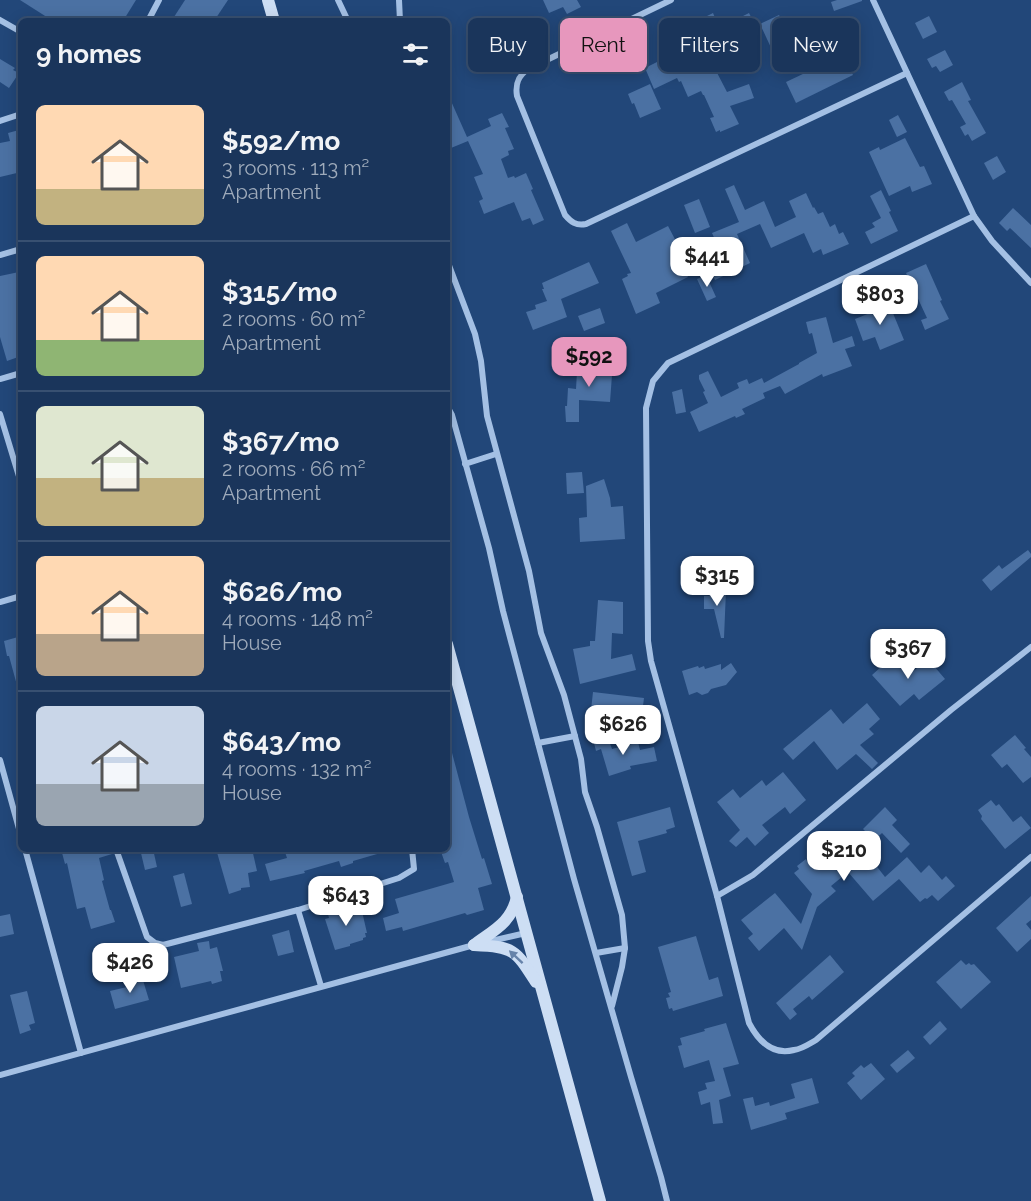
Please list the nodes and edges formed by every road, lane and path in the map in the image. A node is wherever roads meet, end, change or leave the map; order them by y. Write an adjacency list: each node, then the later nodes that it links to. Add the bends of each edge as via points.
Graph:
1 (159, 0): 7 (street)
2 (268, 0): 8 (main road)
3 (338, 0): 9 (street)
4 (399, 0): 10 (street)
5 (671, 0): 13 (street, via 528,69 517,80 517,96 565,215 575,224 586,224)
6 (873, 0): 13 (street)
7 (150, 18)
8 (273, 18)
9 (347, 18)
10 (400, 18)
11 (0, 20): 12 (street)
12 (18, 30)
13 (907, 73): 16 (street)
14 (18, 115): 15 (street)
15 (0, 121)
16 (974, 216): 20 (street); 40 (street, via 668,363 653,381 646,408 648,641)
17 (18, 250): 18 (street)
18 (0, 255)
19 (450, 268): 25 (street, via 475,334)
20 (1031, 283)
21 (18, 375): 22 (street)
22 (0, 379)
23 (450, 411): 26 (street)
24 (0, 414): 27 (street)
25 (496, 454): 26 (street); 32 (street, via 529,571 541,633)
26 (465, 464): 33 (street)
27 (18, 473)
28 (18, 597): 29 (street)
29 (0, 602)
30 (1031, 647): 40 (street, via 753,875)
31 (450, 655): 41 (main road)
32 (575, 736): 33 (street); 45 (street, via 585,792 622,915)
33 (538, 743): 46 (street)
34 (0, 760): 35 (street)
35 (18, 825)
36 (26, 852): 50 (street)
37 (117, 852): 42 (street, via 147,937 154,943 163,945)
38 (412, 852): 42 (street, via 414,869 399,879)
39 (1031, 857): 40 (street, via 816,1040 793,1051 780,1051 764,1044 749,1023)
40 (717, 896)
41 (517, 897): 43 (main road); 44 (main road, via 508,918)
42 (298, 910): 47 (street)
43 (527, 933): 44 (street); 48 (main road)
44 (474, 945): 47 (street); 48 (main road, one-way to 44, via 514,953 500,946)
45 (625, 948): 46 (street); 49 (street)
46 (596, 953): 49 (street)
47 (321, 986): 50 (street)
48 (544, 993): 52 (main road)
49 (612, 1007): 53 (street)
50 (81, 1053): 51 (street)
51 (0, 1075)
52 (600, 1201)
53 (667, 1201)

